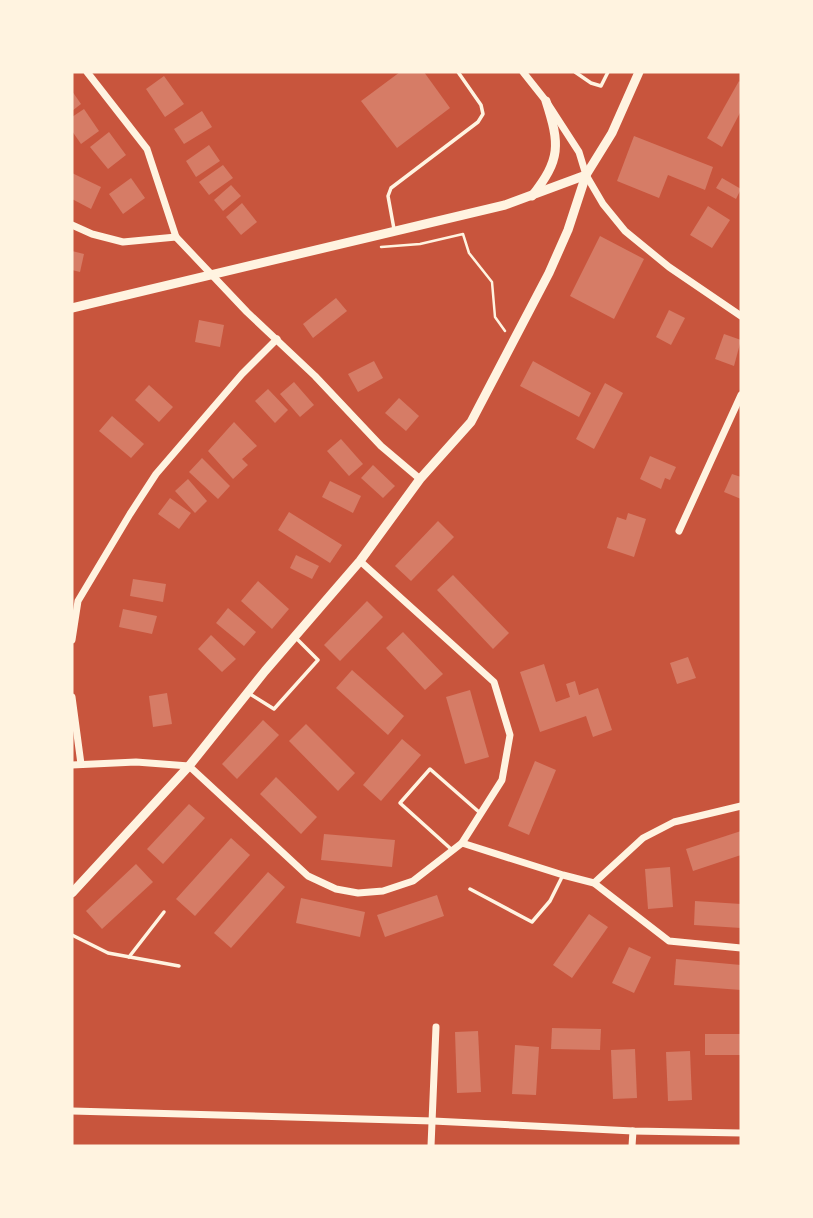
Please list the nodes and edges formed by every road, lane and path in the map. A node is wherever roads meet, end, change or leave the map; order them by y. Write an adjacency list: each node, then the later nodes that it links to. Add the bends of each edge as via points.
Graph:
1 (87, 72): 12 (street, via 147,149)
2 (458, 72): 11 (lane, via 483,114 391,187 388,195)
3 (523, 72): 7 (street)
4 (576, 72): 5 (lane, via 601,86)
5 (608, 72)
6 (639, 72): 8 (street, via 612,134)
7 (546, 101): 8 (street, via 579,152); 9 (street, via 555,137 554,165)
8 (586, 175): 9 (street); 15 (street, via 625,231); 19 (street, via 549,273 471,422)
9 (532, 197): 11 (street)
10 (72, 225): 12 (street, via 123,242)
11 (395, 231): 14 (street)
12 (176, 237): 17 (street)
13 (380, 247): 16 (path, via 463,234 469,253 492,282 495,317)
14 (72, 308)
15 (741, 316)
16 (506, 332)
17 (276, 340): 19 (street); 23 (street, via 156,474 78,601)
18 (741, 395): 20 (street)
19 (420, 479): 21 (street)
20 (679, 531)
21 (360, 561): 22 (street); 29 (street, via 494,682 510,735 502,780)
22 (295, 637): 24 (street); 24 (lane, via 318,660 274,709)
23 (72, 640)
24 (248, 693): 27 (street)
25 (72, 698): 26 (street)
26 (76, 765): 27 (street, via 136,762)
27 (189, 766): 31 (street, via 308,876 336,889 383,891 413,881); 34 (street)
28 (741, 806): 33 (street, via 674,822 643,838)
29 (481, 813): 30 (street); 31 (lane, via 430,769 400,803)
30 (462, 843): 31 (street); 32 (street)
31 (453, 850)
32 (563, 876): 33 (street); 35 (lane, via 532,922)
33 (594, 883): 38 (street, via 669,941)
34 (73, 888)
35 (470, 889)
36 (164, 912): 39 (lane)
37 (72, 935): 39 (lane, via 107,953)
38 (741, 948)
39 (129, 957): 40 (lane)
40 (179, 966)
41 (436, 1027): 43 (street)
42 (72, 1111): 43 (street)
43 (433, 1121): 44 (street); 46 (street)
44 (633, 1131): 45 (street); 47 (street)
45 (741, 1133)
46 (431, 1146)
47 (632, 1146)

